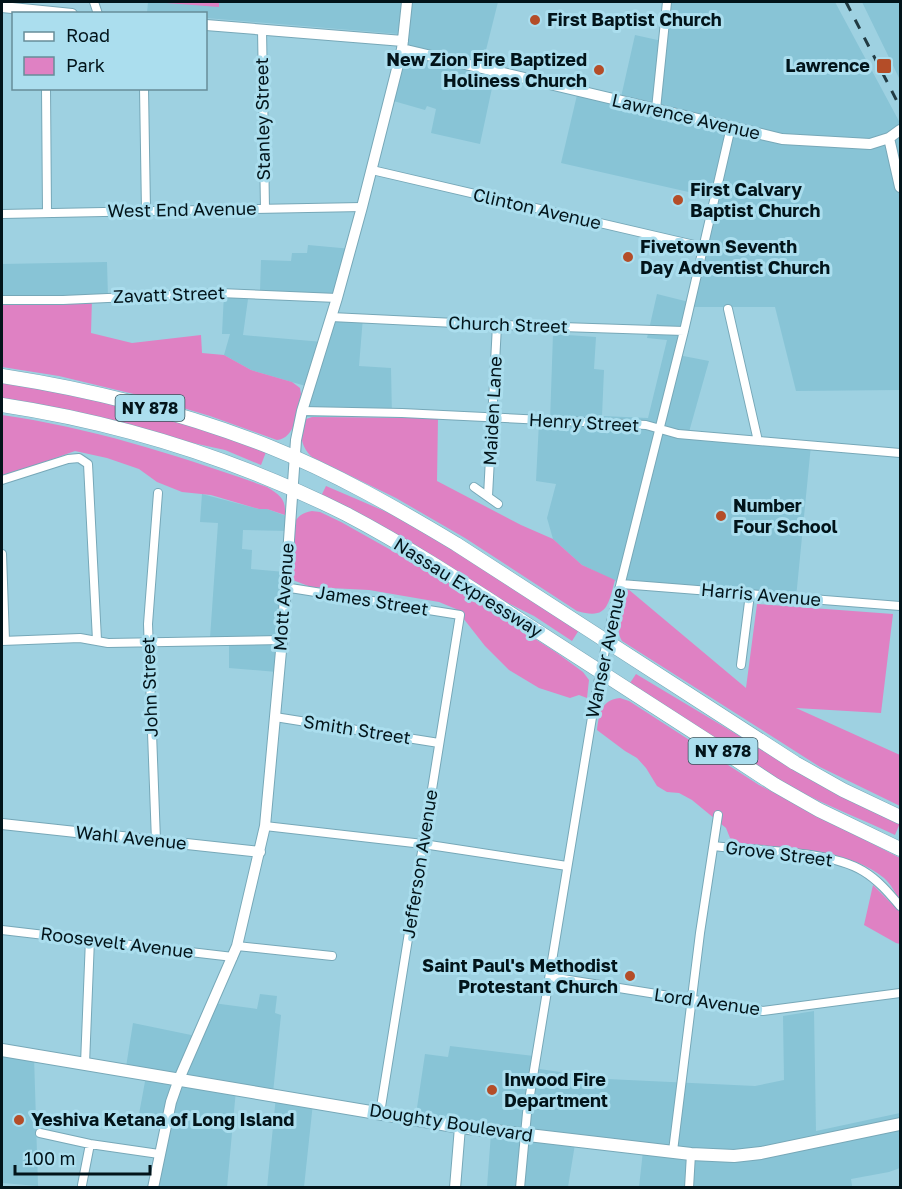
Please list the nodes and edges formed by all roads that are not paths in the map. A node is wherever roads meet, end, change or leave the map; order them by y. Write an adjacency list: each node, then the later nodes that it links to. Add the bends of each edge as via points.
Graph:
1 (407, 2): 7 (street, Mott Avenue)
2 (667, 2): 10 (street)
3 (2, 7): 4 (street)
4 (45, 12)
5 (207, 25): 6 (street, Lawrence Avenue)
6 (262, 29): 7 (street, Lawrence Avenue); 17 (street, Stanley Street)
7 (402, 45): 10 (street, Lawrence Avenue); 14 (street, Mott Avenue)
8 (46, 90): 19 (street)
9 (144, 90): 18 (street)
10 (656, 109): 11 (street, Lawrence Avenue)
11 (731, 127): 13 (street, Lawrence Avenue, via 807,141 870,144); 21 (street, Wanser Avenue)
12 (900, 130): 13 (street, Lawrence Avenue)
13 (889, 138): 15 (street)
14 (372, 170): 16 (street, Mott Avenue); 21 (street, Clinton Avenue)
15 (900, 187)
16 (362, 207): 17 (street, West End Avenue); 22 (street, Mott Avenue)
17 (265, 209): 18 (street, West End Avenue)
18 (146, 211): 19 (street, West End Avenue)
19 (47, 213): 20 (street, West End Avenue)
20 (2, 214)
21 (703, 247): 27 (street, Wanser Avenue)
22 (337, 298): 23 (street, Zavatt Street, via 220,293); 25 (street, Mott Avenue)
23 (2, 300)
24 (728, 309): 33 (street)
25 (332, 316): 26 (street, Church Street); 30 (street, Mott Avenue)
26 (497, 325): 27 (street, Church Street); 31 (street, Maiden Lane)
27 (684, 331): 32 (street, Wanser Avenue)
28 (2, 376): 35 (highway, Nassau Expressway / NY 878, via 160,410)
29 (2, 405): 38 (highway, Nassau Expressway / NY 878, via 168,442)
30 (302, 411): 31 (street, Henry Street); 35 (street, Mott Avenue)
31 (493, 418): 32 (street, Henry Street, via 646,425); 40 (street, Maiden Lane)
32 (660, 430): 33 (street, Henry Street); 43 (street, Wanser Avenue)
33 (758, 441): 34 (street, Henry Street)
34 (900, 453)
35 (294, 458): 38 (street, Mott Avenue); 51 (highway, Nassau Expressway / NY 878, via 410,517)
36 (2, 480): 48 (street, via 75,458 86,462)
37 (474, 487): 40 (street)
38 (291, 489): 44 (street, Mott Avenue); 54 (highway, Nassau Expressway / NY 878, via 401,545)
39 (158, 493): 52 (street, John Street)
40 (488, 496): 41 (street)
41 (498, 504)
42 (2, 555): 50 (street)
43 (621, 584): 45 (street, Harris Avenue); 51 (street, Wanser Avenue)
44 (284, 587): 47 (street, James Street); 49 (street, Mott Avenue)
45 (750, 594): 46 (street, Harris Avenue); 53 (street)
46 (900, 606)
47 (460, 615): 56 (street, Jefferson Avenue)
48 (97, 640): 50 (street); 52 (street)
49 (282, 640): 52 (street); 55 (street, Mott Avenue)
50 (3, 641)
51 (607, 641): 54 (street, Wanser Avenue); 58 (highway, Nassau Expressway / NY 878, via 795,763)
52 (149, 642): 61 (street, John Street)
53 (741, 665)
54 (601, 672): 64 (highway, Nassau Expressway / NY 878, via 798,798); 66 (street, Wanser Avenue)
55 (275, 717): 56 (street, Smith Street); 60 (street, Mott Avenue)
56 (439, 743): 62 (street, Jefferson Avenue)
57 (718, 815): 63 (street)
58 (900, 817)
59 (2, 824): 61 (street, Wahl Avenue)
60 (265, 826): 62 (street); 65 (street, Mott Avenue)
61 (156, 841): 65 (street, Wahl Avenue)
62 (423, 844): 66 (street); 79 (street, Jefferson Avenue)
63 (714, 846): 67 (street, Grove Street, via 845,862 879,882); 75 (street)
64 (900, 849)
65 (260, 852): 70 (street, Mott Avenue)
66 (567, 866): 73 (street, Wanser Avenue)
67 (900, 906)
68 (2, 930): 69 (street, Roosevelt Avenue)
69 (90, 939): 72 (street, Roosevelt Avenue); 77 (street)
70 (237, 946): 71 (street); 72 (street, Mott Avenue)
71 (332, 956)
72 (232, 957): 78 (street, Mott Avenue)
73 (550, 977): 75 (street, Lord Avenue); 83 (street, Wanser Avenue)
74 (900, 993): 75 (street, Lord Avenue, via 763,1011)
75 (692, 1000): 85 (street)
76 (2, 1050): 77 (main road, Doughty Boulevard)
77 (85, 1064): 78 (main road, Doughty Boulevard)
78 (179, 1079): 79 (main road, Doughty Boulevard); 86 (street, Mott Avenue)
79 (380, 1113): 81 (main road, Doughty Boulevard)
80 (900, 1124): 87 (main road, Doughty Boulevard, via 761,1154)
81 (460, 1127): 83 (main road, Doughty Boulevard); 90 (street)
82 (40, 1133): 84 (street)
83 (525, 1135): 85 (main road, Doughty Boulevard); 91 (street, Wanser Avenue)
84 (90, 1144): 86 (street); 88 (street)
85 (673, 1151): 87 (main road, Doughty Boulevard)
86 (159, 1154): 89 (street, Mott Avenue)
87 (691, 1154): 92 (street)
88 (82, 1185)
89 (153, 1188)
90 (455, 1188)
91 (520, 1188)
92 (689, 1188)

